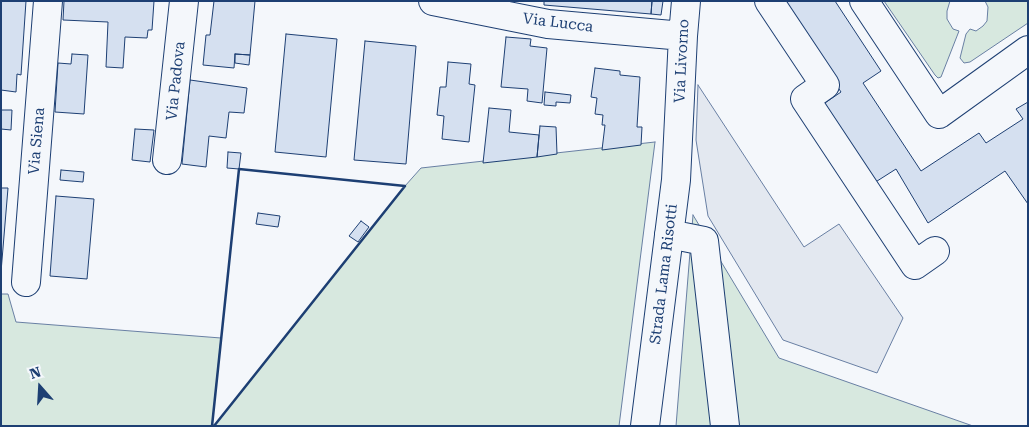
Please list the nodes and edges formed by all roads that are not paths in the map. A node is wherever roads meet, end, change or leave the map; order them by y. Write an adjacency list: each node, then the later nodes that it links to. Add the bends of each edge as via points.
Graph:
1 (48, 1): 14 (street, Via Siena)
2 (184, 1): 11 (street, Via Padova)
3 (433, 1): 7 (street, Via Lucca)
4 (686, 1): 8 (street, Via Livorno)
5 (770, 1): 13 (street, via 825,85 805,98 915,265)
6 (864, 1): 9 (street, via 939,114)
7 (509, 9): 8 (street, Via Lucca, via 548,24)
8 (683, 36): 10 (street, Via Livorno)
9 (1028, 50)
10 (679, 121): 12 (street, Strada Lama Risotti)
11 (167, 160)
12 (669, 234): 15 (street, Strada Lama Risotti); 16 (street, via 704,241)
13 (935, 251)
14 (26, 282)
15 (645, 426)
16 (725, 426)

